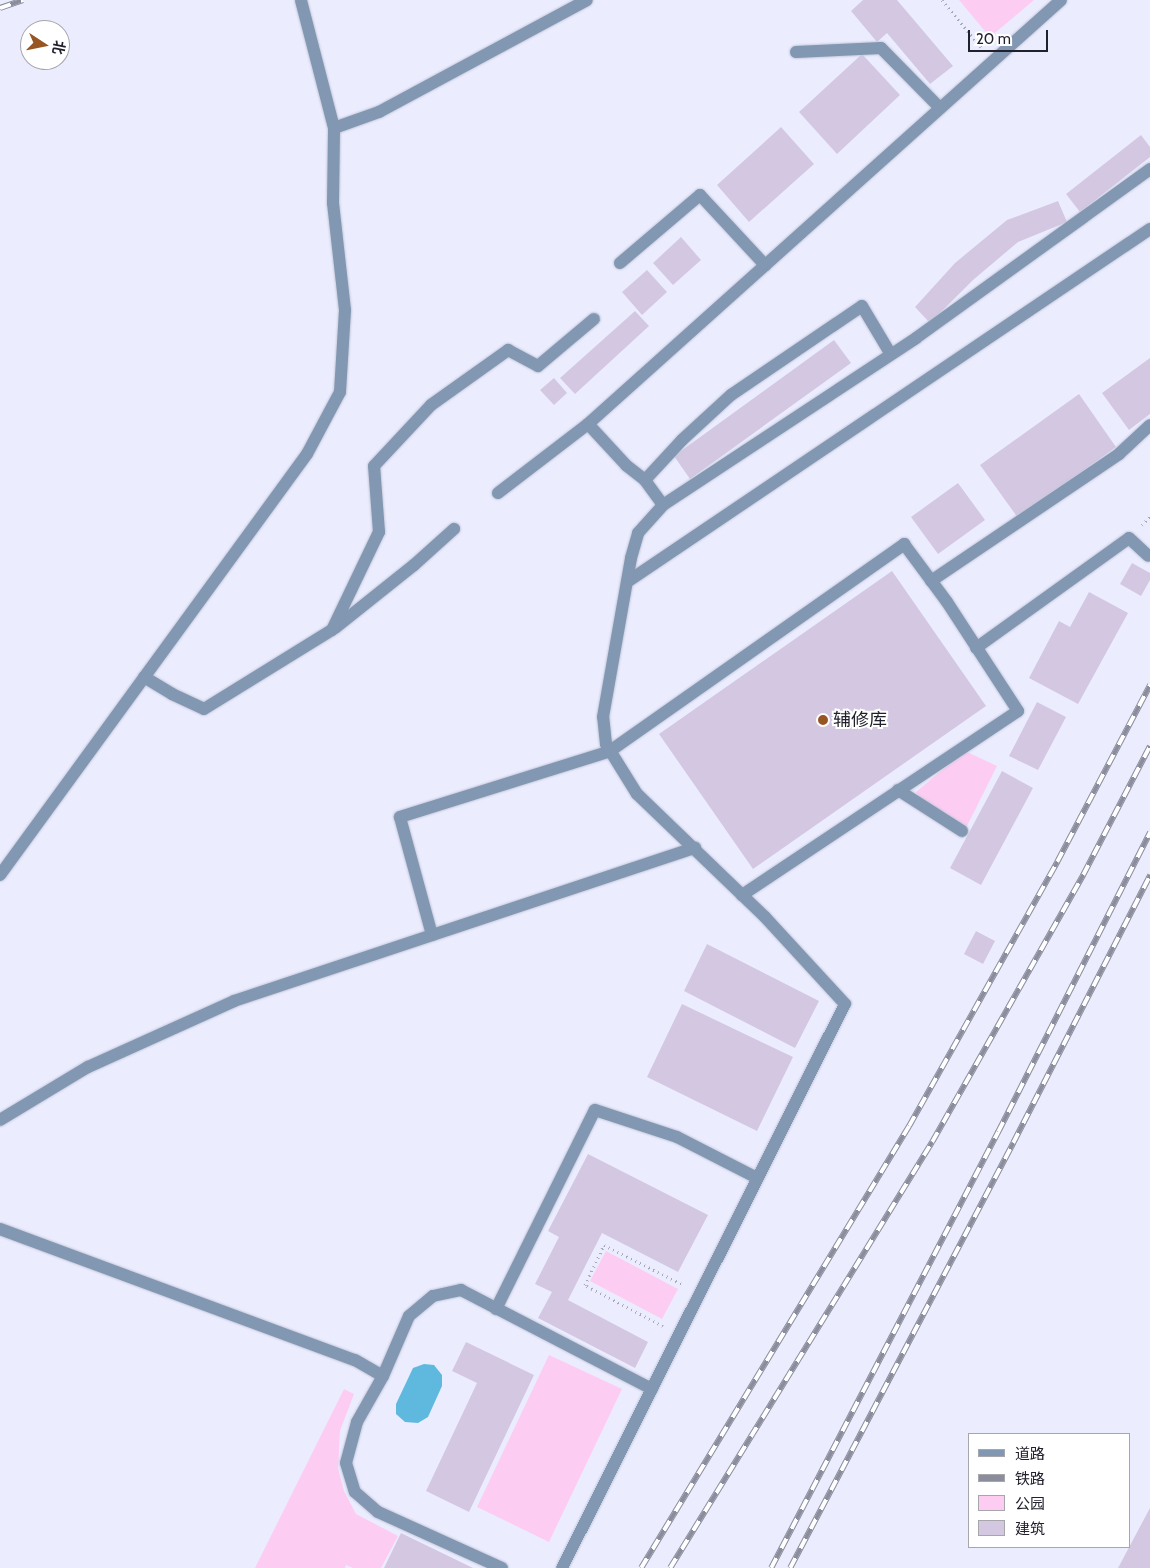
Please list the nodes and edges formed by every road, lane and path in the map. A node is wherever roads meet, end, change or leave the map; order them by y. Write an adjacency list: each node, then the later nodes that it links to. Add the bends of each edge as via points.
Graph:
1 (301, 0): 8 (street)
2 (588, 0): 8 (street, via 379,112)
3 (942, 0): 6 (path)
4 (1061, 0): 6 (street)
5 (796, 52): 7 (street, via 881,48)
6 (992, 61): 7 (street)
7 (940, 108): 12 (street)
8 (334, 128): 26 (street, via 332,203 346,310 340,392 307,454)
9 (1150, 169): 14 (street, via 916,338)
10 (1150, 229): 23 (street)
11 (620, 263): 12 (street, via 700,195)
12 (765, 264): 15 (street)
13 (594, 319): 24 (street, via 538,366 508,350 431,405 374,466 379,532)
14 (890, 353): 17 (street, via 862,306 731,395); 19 (street)
15 (588, 424): 17 (street, via 626,465); 18 (street)
16 (1150, 425): 22 (street, via 1119,454)
17 (645, 480): 19 (street)
18 (498, 493)
19 (663, 505): 23 (street, via 638,533)
20 (454, 529): 24 (street)
21 (1148, 556): 25 (street, via 1129,538)
22 (930, 581): 25 (street); 27 (street, via 904,544)
23 (627, 582): 27 (street, via 603,717 606,744)
24 (332, 630): 26 (street, via 204,708)
25 (976, 648): 28 (street, via 1018,711)
26 (144, 677): 31 (street)
27 (610, 751): 30 (street, via 637,794); 33 (street, via 400,817)
28 (898, 790): 29 (street); 32 (street)
29 (962, 831)
30 (695, 848): 32 (street); 33 (street)
31 (0, 875)
32 (742, 894): 35 (street, via 845,1004)
33 (432, 935): 34 (street, via 234,1001 88,1067)
34 (0, 1120)
35 (758, 1178): 37 (street); 38 (street, via 677,1138 595,1110)
36 (0, 1229): 40 (street, via 355,1360)
37 (700, 1293): 39 (street); 39 (path, via 604,1245 585,1285)
38 (496, 1309): 40 (street, via 461,1290 433,1296 408,1316); 41 (street)
39 (679, 1334): 41 (street)
40 (383, 1376): 42 (street, via 357,1422 346,1464 355,1492 378,1512)
41 (652, 1389): 43 (street)
42 (502, 1568)
43 (562, 1568)

